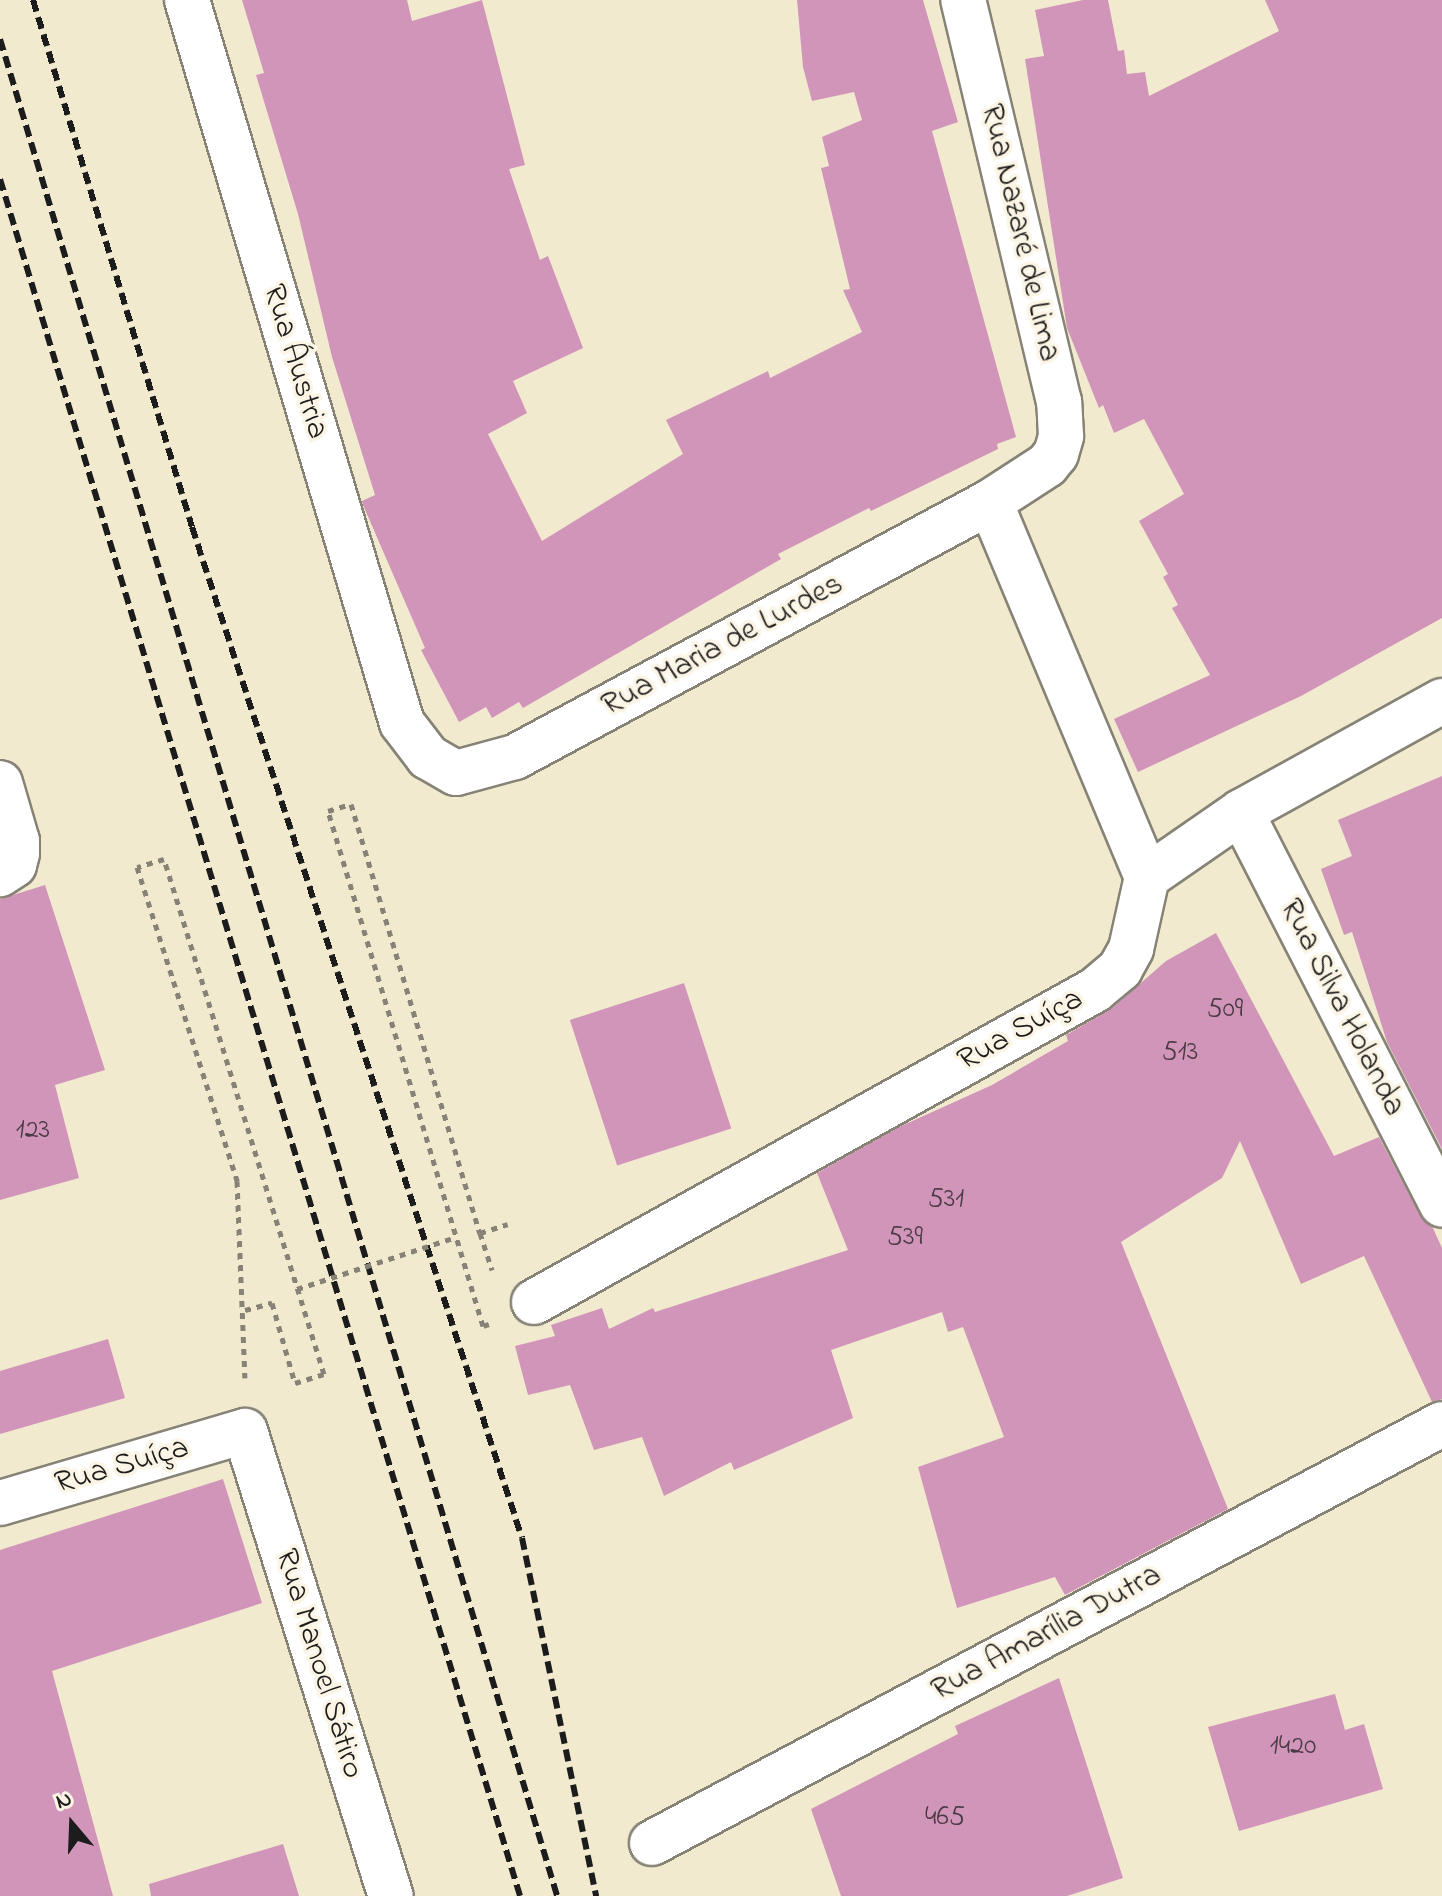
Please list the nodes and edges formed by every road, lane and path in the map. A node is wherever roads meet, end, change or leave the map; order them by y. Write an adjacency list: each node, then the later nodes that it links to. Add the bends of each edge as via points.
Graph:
1 (187, 0): 6 (street, Rua Áustria)
2 (963, 0): 3 (street, Rua Nazaré de Lima, via 1059,402 1061,436)
3 (1047, 465): 4 (street, Rua Maria de Lurdes)
4 (990, 502): 6 (street, Rua Maria de Lurdes, via 515,757 456,773 428,757); 10 (street)
5 (1442, 701): 8 (street)
6 (402, 723)
7 (0, 783): 9 (street, via 17,853 14,865)
8 (1241, 812): 10 (street); 11 (street, Rua Silva Holanda)
9 (0, 874)
10 (1147, 877): 14 (street, Rua Suíça, via 1131,949 1120,969 1095,990)
11 (1442, 1204)
12 (508, 1224): 13 (path, bridge, via 480,1233 351,804 328,811 456,1237)
13 (297, 1289): 15 (path, via 324,1374 295,1383 272,1303); 15 (path, via 164,859 137,867 237,1181)
14 (534, 1302)
15 (245, 1310): 17 (path)
16 (1442, 1424): 19 (street, Rua Amarília Dutra)
17 (245, 1431): 18 (street, Rua Suíça); 20 (street, Rua Manoel Sátiro)
18 (0, 1503)
19 (652, 1843)
20 (391, 1896)

